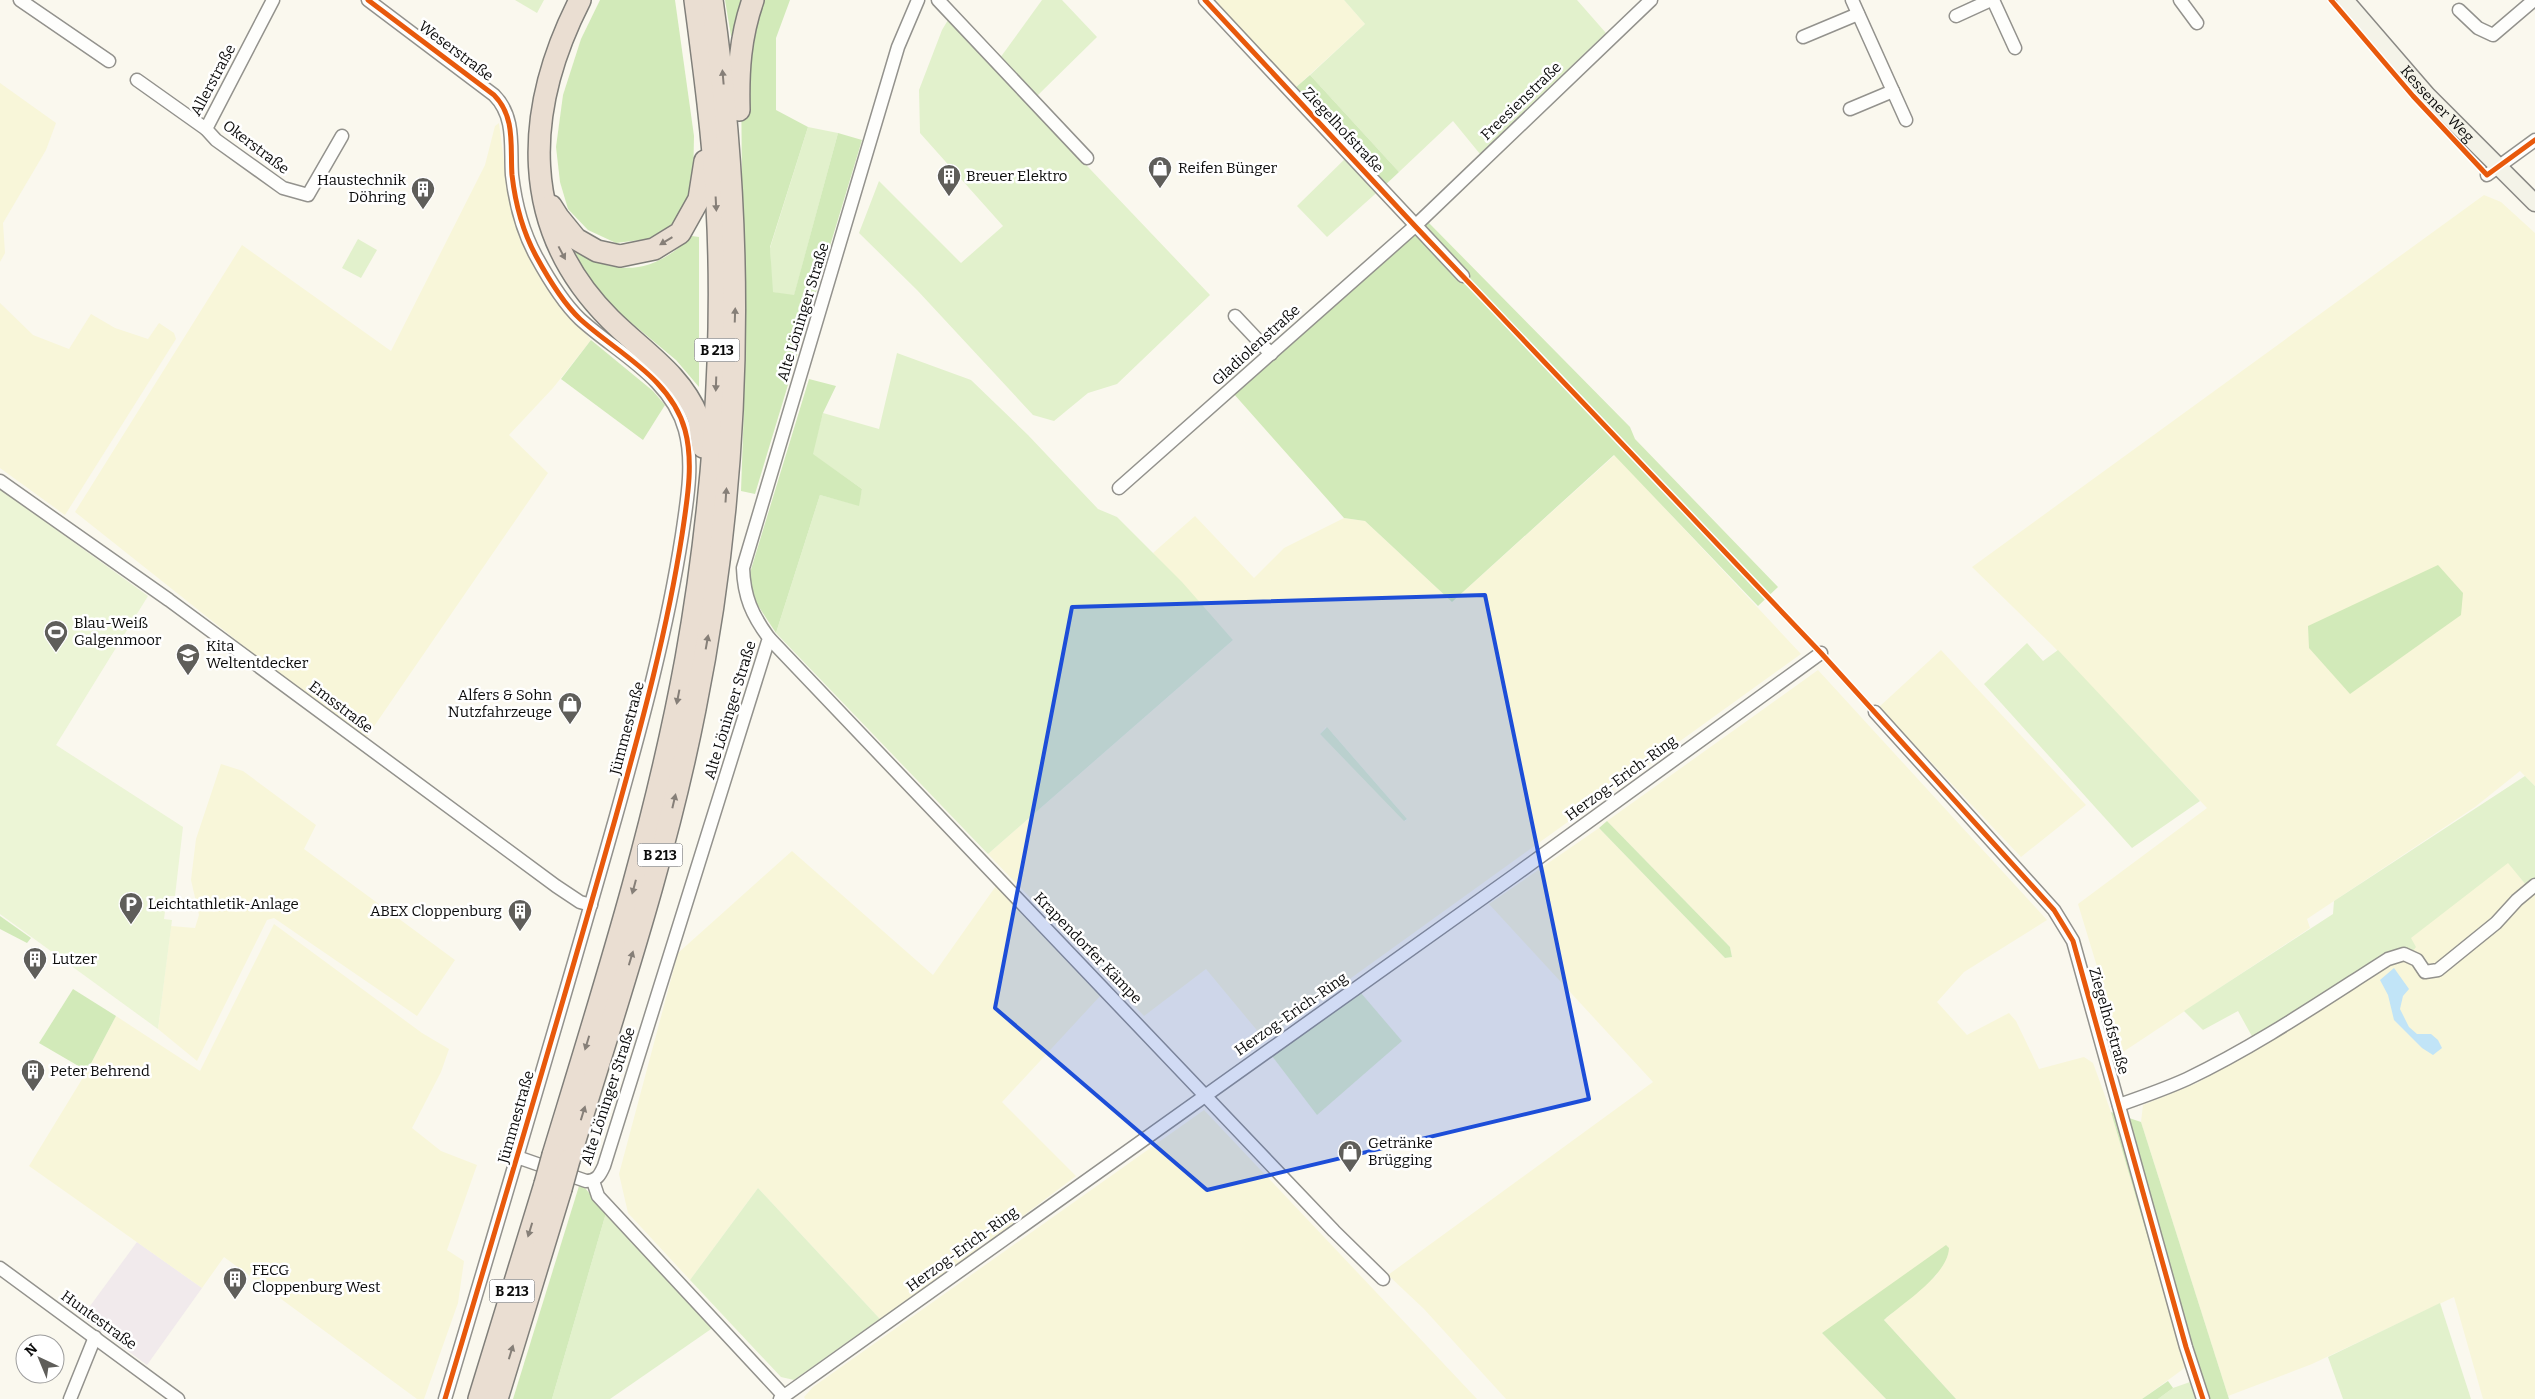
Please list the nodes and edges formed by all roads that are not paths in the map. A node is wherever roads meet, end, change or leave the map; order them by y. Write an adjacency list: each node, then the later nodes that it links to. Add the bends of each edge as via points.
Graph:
1 (20, 0): 23 (street)
2 (273, 0): 30 (street, Allerstraße)
3 (368, 0): 27 (street, Weserstraße, via 494,95)
4 (580, 0): 35 (highway, B 213, via 562,34 540,116 538,147)
5 (695, 0): 26 (highway, B 213)
6 (712, 0): 36 (highway, B 213, one-way to 6, via 722,65)
7 (753, 0): 36 (highway, via 742,35 738,72 741,180)
8 (918, 0): 45 (street, Alte Löninger Straße, via 898,47 744,568 748,606)
9 (938, 0): 33 (street)
10 (1205, 0): 38 (street, Ziegelhofstraße)
11 (1652, 0): 38 (street, Freesienstraße)
12 (1852, 0): 18 (street)
13 (1992, 0): 19 (street); 22 (street)
14 (2180, 0): 20 (street)
15 (2345, 0): 34 (street, Kessener Weg)
16 (2534, 0): 17 (street, via 2493,35 2478,28)
17 (2459, 10)
18 (1858, 14): 21 (street); 25 (street)
19 (1956, 16)
20 (2198, 23)
21 (1803, 37)
22 (2015, 48)
23 (109, 61)
24 (137, 80): 30 (street, Allerstraße)
25 (1893, 91): 28 (street); 29 (street)
26 (708, 103): 35 (highway, one-way to 35, via 702,118 705,161 699,199 680,233 654,249 620,256 597,252 576,239 558,217); 44 (highway, B 213, one-way to 44, via 717,207 718,310 708,498)
27 (502, 105): 49 (street, Jümmestraße, via 510,122 513,178 520,210 531,246 548,279 578,317 662,387 681,418 688,443 687,496 674,583 652,687)
28 (1850, 109)
29 (1906, 120)
30 (206, 129): 31 (street, Okerstraße, via 216,140 283,188 308,195)
31 (342, 136)
32 (2535, 140): 34 (street)
33 (1087, 158)
34 (2493, 170): 37 (street, Kessener Weg)
35 (543, 190): 44 (highway, B 213, one-way to 44, via 555,240 570,269 605,314 682,387 698,418 703,448 701,496 690,586)
36 (733, 195): 53 (highway, B 213, one-way to 36, via 638,934 671,814 695,709 710,624 733,410 736,297)
37 (2535, 203)
38 (1415, 226): 39 (street, Ziegelhofstraße); 41 (street, Gladiolenstraße)
39 (1463, 276)
40 (1235, 316): 41 (street)
41 (1271, 354): 43 (street, Gladiolenstraße)
42 (0, 482): 49 (street, Emsstraße, via 172,602 556,886)
43 (1119, 488)
44 (695, 597): 53 (highway, B 213, one-way to 53, via 647,840)
45 (769, 638): 50 (street, Krapendorfer Kämpe); 54 (street, Alte Löninger Straße, via 604,1166)
46 (1820, 653): 50 (street, Herzog-Erich-Ring)
47 (1875, 712): 51 (street, Ziegelhofstraße, via 2054,910 2073,941)
48 (2535, 885): 51 (street, via 2496,923 2438,970 2425,972 2417,960 2404,954 2388,959 2228,1058 2185,1080)
49 (590, 905): 52 (street, Jümmestraße)
50 (1206, 1094): 57 (street, Krapendorfer Kämpe); 59 (street, Herzog-Erich-Ring)
51 (2119, 1105): 65 (street, Ziegelhofstraße)
52 (517, 1157): 54 (street, Alte Löninger Straße); 62 (street, Jümmestraße)
53 (561, 1157): 55 (highway, B 213, bridge)
54 (593, 1181): 59 (street, via 598,1196)
55 (553, 1186): 63 (highway, B 213, one-way to 63); 64 (highway, B 213, one-way to 55)
56 (0, 1268): 58 (street, Huntestraße)
57 (1383, 1279)
58 (95, 1337): 60 (street); 61 (street, Huntestraße)
59 (782, 1397)
60 (70, 1399)
61 (178, 1399)
62 (445, 1399)
63 (480, 1399)
64 (497, 1399)
65 (2203, 1399)

